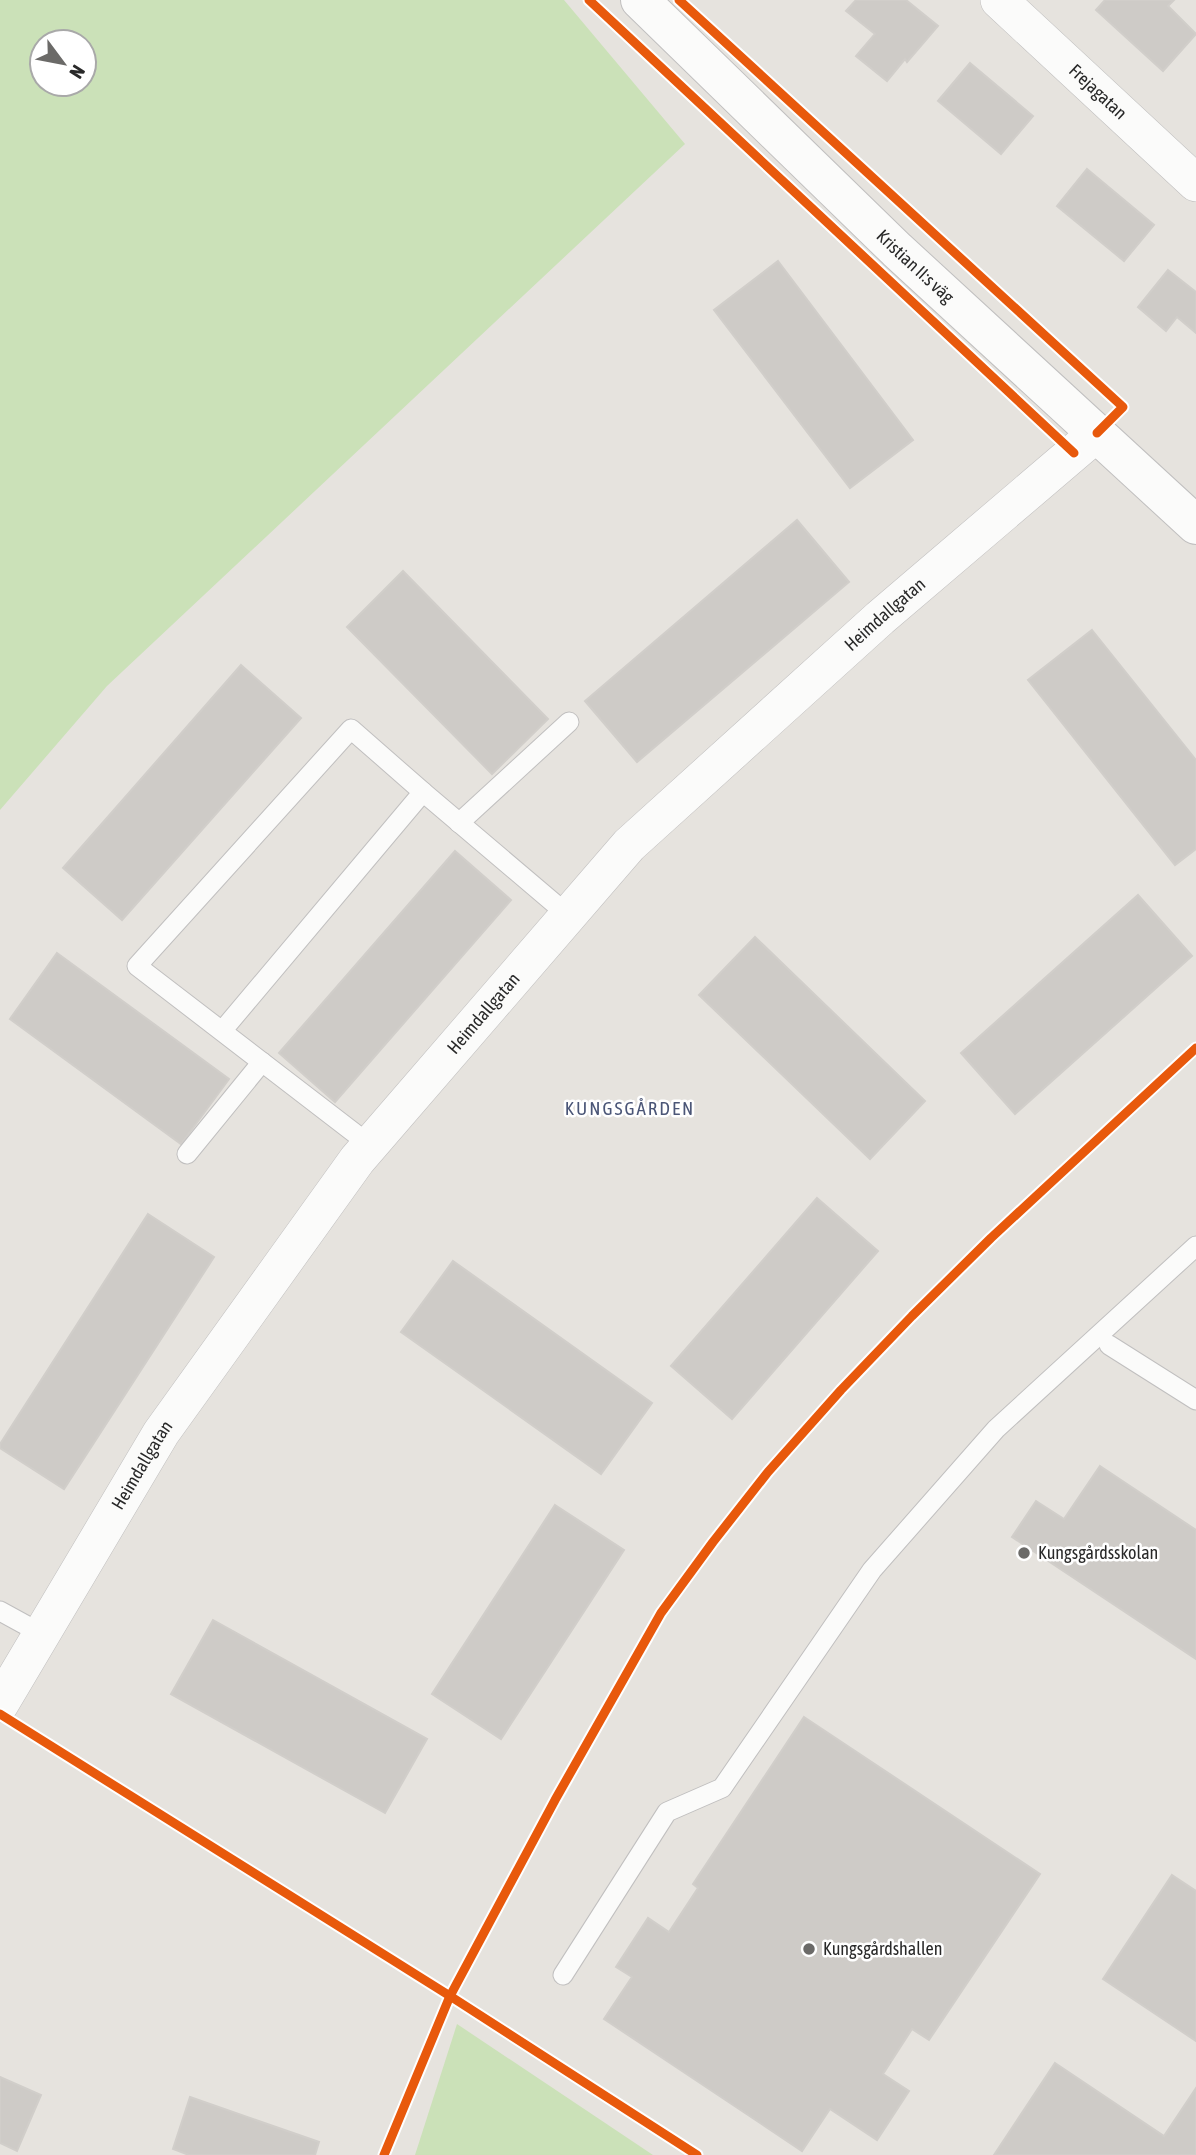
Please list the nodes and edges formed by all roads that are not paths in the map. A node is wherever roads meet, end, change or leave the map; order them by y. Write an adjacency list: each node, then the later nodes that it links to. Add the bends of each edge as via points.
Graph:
1 (640, 0): 4 (street, Kristian II:s väg, via 897,250)
2 (999, 0): 3 (street, Frejagatan)
3 (1196, 183)
4 (1097, 433): 5 (street, Kristian II:s väg); 9 (street, Heimdallgatan, via 880,618 629,845)
5 (1196, 525)
6 (569, 722): 8 (lane)
7 (423, 792): 8 (lane); 10 (lane); 10 (lane, via 351,729 137,966)
8 (459, 823): 9 (lane)
9 (568, 915): 12 (street, Heimdallgatan)
10 (222, 1031): 11 (lane)
11 (262, 1062): 12 (lane); 13 (lane)
12 (370, 1145): 18 (street, Heimdallgatan, via 161,1433)
13 (187, 1154)
14 (1196, 1246): 20 (lane, via 996,1429 872,1570 722,1788 667,1812)
15 (1109, 1345): 16 (lane)
16 (1196, 1400)
17 (0, 1611): 18 (lane)
18 (42, 1634): 19 (street, Heimdallgatan)
19 (0, 1704)
20 (563, 1975)

